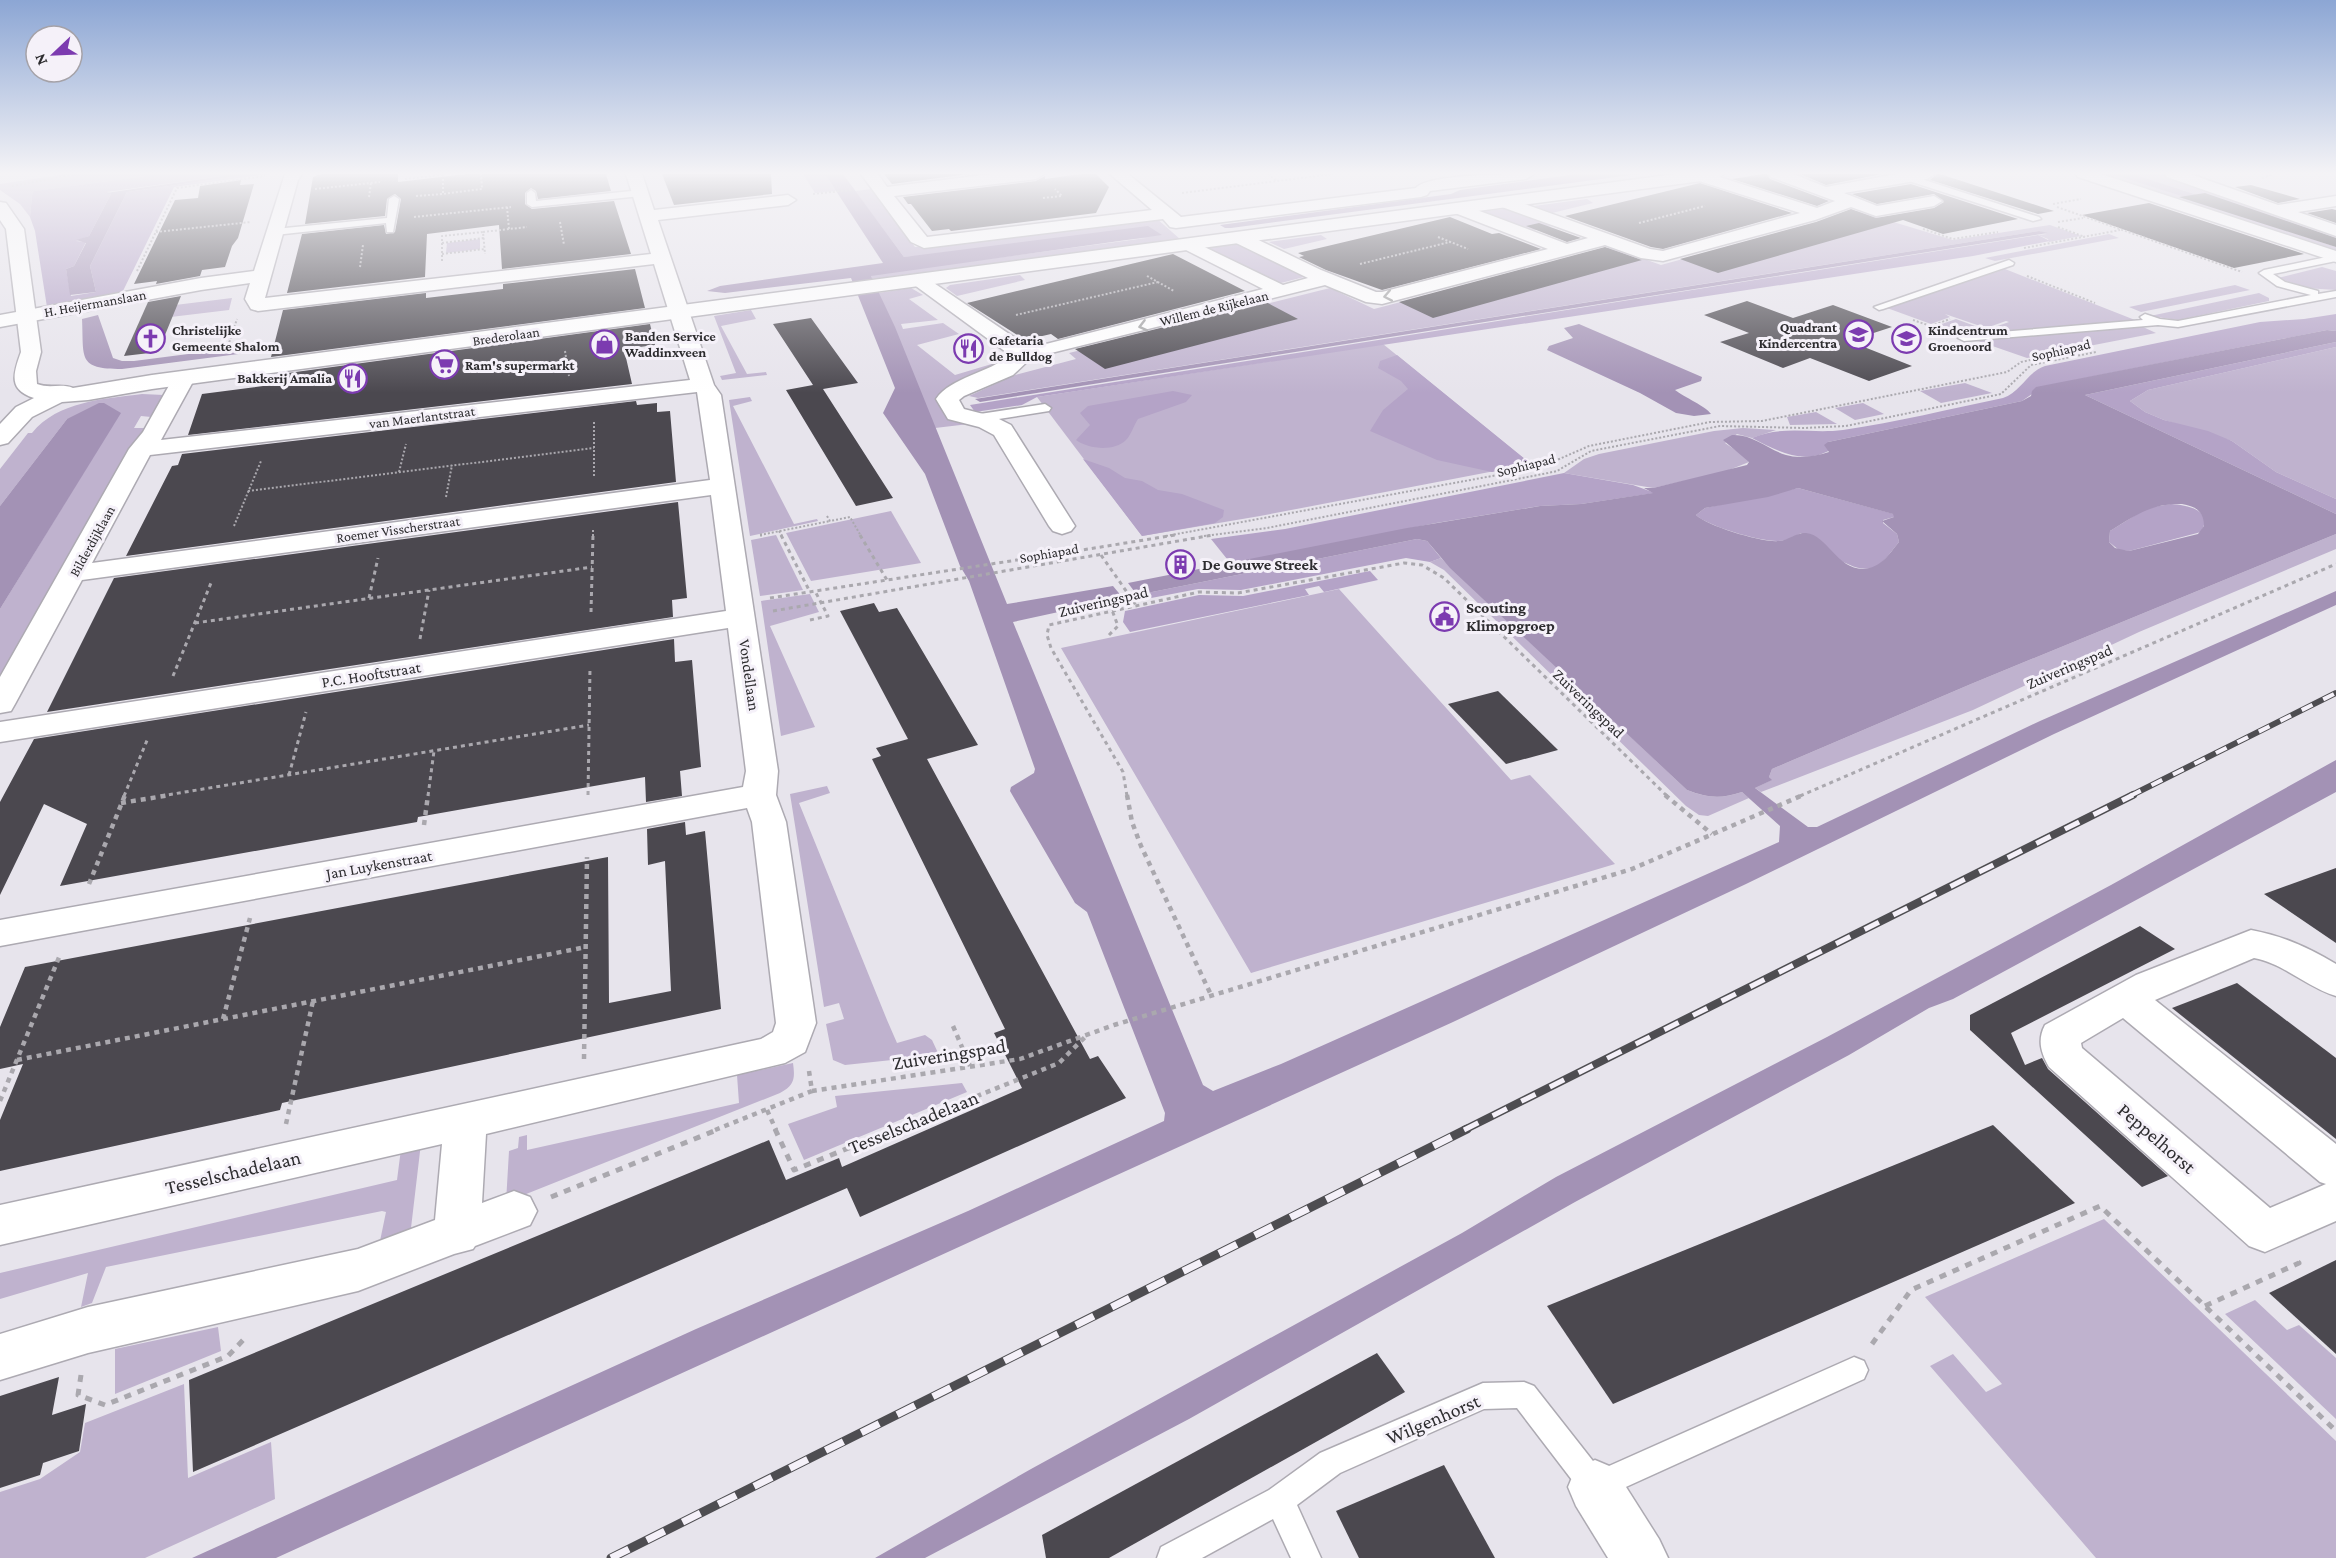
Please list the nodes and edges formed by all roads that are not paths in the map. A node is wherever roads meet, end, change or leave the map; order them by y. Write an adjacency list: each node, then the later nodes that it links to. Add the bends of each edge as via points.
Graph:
1 (17, 247): 25 (street)
2 (271, 247): 16 (street)
3 (659, 247): 14 (street, Vondellaan)
4 (1176, 247): 18 (street, Brederolaan)
5 (1201, 247): 19 (street)
6 (1258, 247): 17 (street)
7 (1558, 247): 12 (street)
8 (1576, 247): 12 (street)
9 (1628, 247): 10 (street, via 1663,256)
10 (1696, 247)
11 (2306, 247): 13 (street)
12 (1567, 250): 17 (street, one-way to 17, via 1382,298 1364,296)
13 (2336, 257): 20 (lane, via 2264,273 2281,284)
14 (663, 258): 16 (street, via 258,305 255,299); 24 (street, Vondellaan)
15 (2006, 265): 23 (lane)
16 (262, 276): 25 (street, H. Heijermanslaan)
17 (1322, 277): 19 (street, Willem de Rijkelaan)
18 (918, 281): 24 (street, Brederolaan); 28 (street)
19 (1281, 291): 28 (street, Willem de Rijkelaan, one-way to 28)
20 (2333, 294): 22 (lane)
21 (2274, 296): 22 (lane)
22 (2289, 301): 27 (lane, via 2183,323 2150,321)
23 (1879, 307)
24 (680, 313): 29 (street, Brederolaan); 30 (street, Vondellaan)
25 (27, 316): 26 (street, H. Heijermanslaan); 31 (street, via 31,352 25,372 27,388 41,393)
26 (0, 321)
27 (1964, 338)
28 (1025, 353): 33 (street, Willem de Rijkelaan, via 1005,370 949,396 956,414)
29 (184, 378): 31 (street, Brederolaan, via 100,391); 35 (street, Bilderdijklaan)
30 (703, 385): 35 (street, van Maerlantstraat); 36 (street, Vondellaan, via 710,395)
31 (69, 389): 34 (street, via 24,412)
32 (1045, 408): 33 (lane)
33 (973, 418): 37 (street, Willem de Rijkelaan, via 1003,430)
34 (0, 438)
35 (141, 450): 38 (street, Bilderdijklaan)
36 (723, 486): 38 (street, Roemer Visscherstraat); 39 (street, Vondellaan)
37 (1062, 526)
38 (74, 573): 40 (street, Bilderdijklaan)
39 (740, 610): 41 (street, P.C. Hooftstraat, via 591,640); 42 (street, Vondellaan, via 762,771)
40 (0, 704)
41 (0, 732)
42 (759, 795): 43 (street, Jan Luykenstraat); 46 (street, Vondellaan, via 769,822 796,1023)
43 (0, 933)
44 (2336, 982): 45 (street, Peppelhorst, via 2297,958 2251,944 2150,985)
45 (2126, 999): 48 (street); 49 (street, Peppelhorst, via 2059,1036 2063,1056 2265,1232)
46 (791, 1041): 47 (street, Tesselschadelaan, via 771,1052)
47 (466, 1119): 51 (street, Tesselschadelaan); 52 (street)
48 (2336, 1169)
49 (2336, 1200)
50 (514, 1211): 52 (street)
51 (0, 1224)
52 (457, 1234): 53 (street, via 358,1270 88,1330)
53 (0, 1358)
54 (1854, 1370): 55 (lane)
55 (1595, 1487): 56 (lane, Wilgenhorst, via 1524,1395 1483,1396 1330,1463); 59 (street, Wilgenhorst)
56 (1279, 1500): 57 (lane, Wilgenhorst); 58 (lane)
57 (1172, 1558)
58 (1306, 1558)
59 (1640, 1558)

